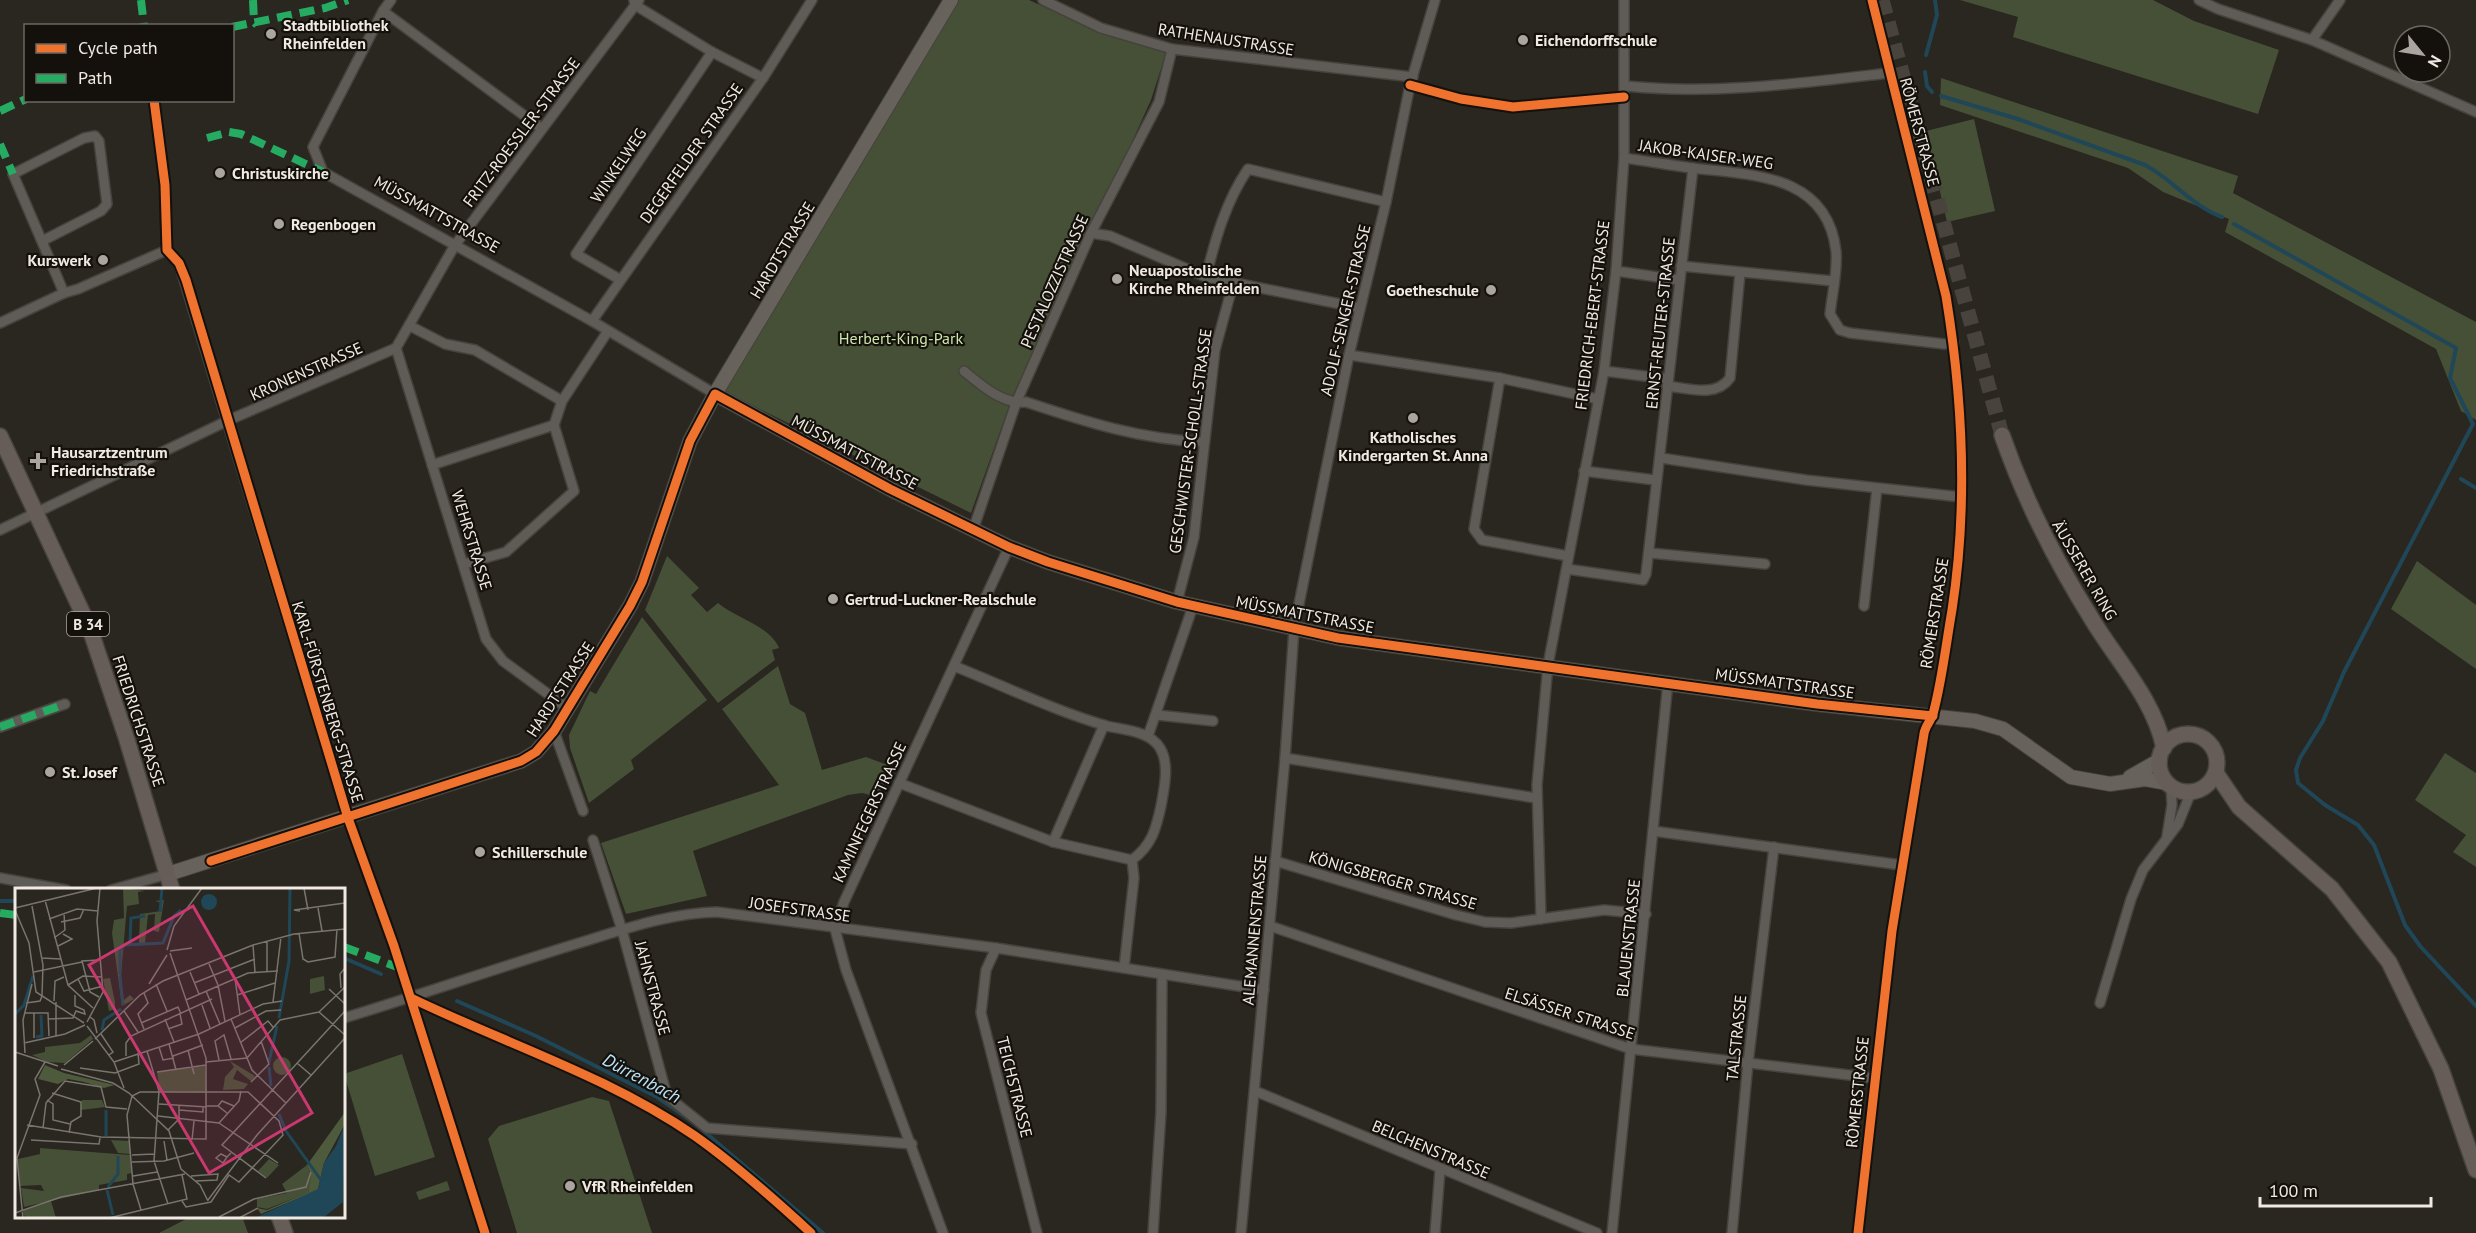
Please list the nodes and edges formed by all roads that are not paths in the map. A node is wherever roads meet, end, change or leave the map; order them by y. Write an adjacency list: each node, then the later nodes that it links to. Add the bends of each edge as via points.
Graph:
1 (392, 0): 12 (street)
2 (812, 0): 18 (street, DEGERFELDER STRASSE)
3 (951, 0): 49 (street, HARDTSTRASSE)
4 (1043, 0): 14 (street, RATHENAUSTRASSE, via 1101,28)
5 (1435, 0): 17 (street, ADOLF-SENGER-STRASSE)
6 (1624, 0): 19 (street, FRIEDRICH-EBERT-STRASSE)
7 (1872, 0): 16 (street, RÖMERSTRASSE)
8 (2199, 0): 11 (street)
9 (2340, 0): 13 (street)
10 (636, 2): 15 (street); 21 (street, FRITZ-ROESSLER-STRASSE)
11 (2219, 5): 13 (street)
12 (383, 11): 21 (street); 27 (street, MÜSSMATTSTRASSE, via 313,147 323,172)
13 (2312, 40): 20 (street)
14 (1172, 49): 17 (street, RATHENAUSTRASSE); 25 (street, PESTALOZZISTRASSE, via 1159,102)
15 (712, 52): 18 (street); 32 (street, WINKELWEG, via 576,254)
16 (1889, 73): 19 (street, via 1711,89); 42 (street, RÖMERSTRASSE, via 1937,254)
17 (1413, 77): 24 (street, ADOLF-SENGER-STRASSE)
18 (763, 78): 32 (street, DEGERFELDER STRASSE)
19 (1626, 86): 22 (street, FRIEDRICH-EBERT-STRASSE)
20 (2476, 112)
21 (541, 128): 27 (street, FRITZ-ROESSLER-STRASSE)
22 (1624, 158): 23 (street, JAKOB-KAISER-WEG); 29 (street, FRIEDRICH-EBERT-STRASSE)
23 (1693, 168): 28 (street, ERNST-REUTER-STRASSE); 34 (street, JAKOB-KAISER-WEG, via 1775,178 1804,195 1825,217 1832,234 1836,266)
24 (1386, 202): 31 (street, via 1248,169 1214,243); 37 (street, ADOLF-SENGER-STRASSE)
25 (1091, 233): 31 (street, via 1110,236); 52 (street, PESTALOZZISTRASSE)
26 (42, 241): 26 (street, via 13,174 95,136 99,141 107,204 101,211); 36 (street)
27 (455, 245): 38 (street, MÜSSMATTSTRASSE); 40 (street, FRITZ-ROESSLER-STRASSE)
28 (1681, 266): 30 (street); 33 (street, ERNST-REUTER-STRASSE)
29 (1616, 271): 33 (street); 46 (street, FRIEDRICH-EBERT-STRASSE)
30 (1740, 273): 34 (street); 48 (street, via 1730,378 1713,391)
31 (1206, 277): 35 (street)
32 (620, 279): 38 (street, DEGERFELDER STRASSE)
33 (1679, 280): 48 (street, ERNST-REUTER-STRASSE)
34 (1833, 281): 42 (street, JAKOB-KAISER-WEG, via 1830,314 1840,330 1944,344)
35 (1233, 284): 37 (street); 57 (street, GESCHWISTER-SCHOLL-STRASSE, via 1215,350)
36 (64, 293): 39 (street); 53 (street, KARL-FÜRSTENBERG-STRASSE, via 167,250 179,263 186,280)
37 (1360, 308): 44 (street, ADOLF-SENGER-STRASSE)
38 (592, 321): 41 (street, MÜSSMATTSTRASSE)
39 (0, 323)
40 (410, 326): 43 (street, FRITZ-ROESSLER-STRASSE); 51 (street, via 445,344 475,350)
41 (608, 331): 49 (street, MÜSSMATTSTRASSE); 51 (street)
42 (1954, 342): 63 (street, RÖMERSTRASSE, via 1961,429)
43 (396, 348): 53 (street, KRONENSTRASSE); 59 (street, WEHRSTRASSE)
44 (1348, 355): 47 (street); 76 (street, ADOLF-SENGER-STRASSE)
45 (964, 371): 52 (street, via 986,389)
46 (1604, 371): 48 (street); 50 (street, FRIEDRICH-EBERT-STRASSE)
47 (1500, 378): 50 (street); 69 (street, via 1474,529 1482,540)
48 (1667, 382): 58 (street, ERNST-REUTER-STRASSE)
49 (716, 394): 66 (street, MÜSSMATTSTRASSE); 81 (street, HARDTSTRASSE, via 690,441 642,582)
50 (1598, 399): 60 (street, FRIEDRICH-EBERT-STRASSE)
51 (562, 401): 54 (street)
52 (1016, 403): 57 (street, via 1026,402 1155,439); 66 (street, PESTALOZZISTRASSE)
53 (229, 420): 64 (street, KRONENSTRASSE); 101 (street, KARL-FÜRSTENBERG-STRASSE)
54 (554, 424): 59 (street); 70 (street, via 574,491 506,552)
55 (2002, 435): 82 (main road, ÄUSSERER RING, via 2030,509 2051,548 2092,620)
56 (0, 436): 64 (main road, FRIEDRICHSTRASSE / B 34)
57 (1203, 442): 73 (street, GESCHWISTER-SCHOLL-STRASSE, via 1194,537)
58 (1661, 458): 61 (street, ERNST-REUTER-STRASSE); 62 (street)
59 (432, 465): 70 (street, WEHRSTRASSE)
60 (1584, 471): 61 (street); 69 (street, FRIEDRICH-EBERT-STRASSE)
61 (1655, 480): 68 (street, ERNST-REUTER-STRASSE)
62 (1877, 488): 63 (street); 75 (street)
63 (1961, 497): 84 (street, RÖMERSTRASSE, via 1957,576)
64 (36, 513): 65 (street, KRONENSTRASSE); 110 (main road, FRIEDRICHSTRASSE / B 34, via 90,629)
65 (0, 530)
66 (973, 530): 67 (street, MÜSSMATTSTRASSE)
67 (1009, 547): 73 (street, MÜSSMATTSTRASSE); 78 (street, KAMINFEGERSTRASSE)
68 (1650, 553): 71 (street); 72 (street, ERNST-REUTER-STRASSE, via 1643,580)
69 (1568, 556): 72 (street, FRIEDRICH-EBERT-STRASSE)
70 (464, 564): 81 (street, WEHRSTRASSE, via 486,639 503,661)
71 (1765, 564)
72 (1567, 569): 77 (street, FRIEDRICH-EBERT-STRASSE)
73 (1177, 602): 74 (street, MÜSSMATTSTRASSE)
74 (1193, 606): 76 (street, MÜSSMATTSTRASSE); 83 (street)
75 (1864, 606)
76 (1294, 629): 77 (street, MÜSSMATTSTRASSE); 92 (street, ALEMANNENSTRASSE)
77 (1548, 665): 79 (street, MÜSSMATTSTRASSE); 98 (street, FRIEDRICH-EBERT-STRASSE)
78 (954, 666): 86 (street); 95 (street, KAMINFEGERSTRASSE)
79 (1668, 682): 84 (street, MÜSSMATTSTRASSE); 102 (street, BLAUENSTRASSE)
80 (65, 704): 87 (street)
81 (567, 708): 88 (street, HARDTSTRASSE)
82 (2154, 714): 89 (main road, ÄUSSERER RING); 91 (main road, ÄUSSERER RING)
83 (1157, 715): 85 (street); 90 (street)
84 (1933, 716): 94 (street, MÜSSMATTSTRASSE, via 2003,729 2071,777 2099,783); 109 (street, RÖMERSTRASSE, via 1925,729)
85 (1213, 722)
86 (1104, 725): 90 (street); 105 (street)
87 (0, 728)
88 (554, 731): 100 (street); 101 (street, HARDTSTRASSE, via 536,752 520,761)
89 (2187, 735): 91 (main road, via 2172,740); 93 (main road, via 2199,737 2212,748 2217,760)
90 (1148, 736): 107 (street, via 1160,747 1165,761 1165,785 1151,841)
91 (2162, 754): 94 (street, MÜSSMATTSTRASSE); 96 (main road, via 2161,772)
92 (1285, 758): 98 (street); 108 (street, ALEMANNENSTRASSE)
93 (2216, 773): 97 (main road); 99 (main road)
94 (2123, 781): 96 (street, MÜSSMATTSTRASSE, via 2145,779)
95 (899, 783): 105 (street); 118 (street, KAMINFEGERSTRASSE)
96 (2169, 785): 97 (main road); 103 (street, via 2172,805)
97 (2196, 791): 99 (main road); 103 (street)
98 (1536, 798): 116 (street, FRIEDRICH-EBERT-STRASSE)
99 (2239, 807): 133 (main road, via 2332,890 2389,962 2441,1069)
100 (583, 811)
101 (348, 818): 110 (street, HARDTSTRASSE); 124 (street, KARL-FÜRSTENBERG-STRASSE)
102 (1653, 831): 106 (street); 115 (street, BLAUENSTRASSE)
103 (2167, 838): 125 (street, via 2143,870 2131,899)
104 (593, 840): 119 (street, JAHNSTRASSE)
105 (1053, 842): 107 (street)
106 (1774, 847): 109 (street); 128 (street, TALSTRASSE)
107 (1131, 860): 121 (street, via 1134,878)
108 (1275, 861): 116 (street, KÖNIGSBERGER STRASSE, via 1485,922); 117 (street, ALEMANNENSTRASSE)
109 (1901, 865): 129 (street, RÖMERSTRASSE)
110 (168, 874): 113 (street); 114 (main road, FRIEDRICHSTRASSE / B 34)
111 (0, 878): 112 (street)
112 (55, 888)
113 (118, 888)
114 (172, 888)
115 (1646, 914): 116 (street, KÖNIGSBERGER STRASSE, via 1604,910); 127 (street, BLAUENSTRASSE)
116 (1541, 919)
117 (1270, 926): 123 (street, ALEMANNENSTRASSE); 127 (street, ELSÄSSER STRASSE)
118 (835, 929): 119 (street, JOSEFSTRASSE, via 717,912 678,915); 120 (street, JOSEFSTRASSE); 131 (street, via 846,970)
119 (622, 930): 124 (street, JOSEFSTRASSE); 131 (street, JAHNSTRASSE, via 667,1096 707,1128)
120 (996, 948): 121 (street, JOSEFSTRASSE); 138 (street, TEICHSTRASSE, via 986,970 981,1013)
121 (1124, 968): 122 (street, JOSEFSTRASSE)
122 (1162, 976): 123 (street, JOSEFSTRASSE); 139 (street, via 1161,1112)
123 (1264, 990): 130 (street, ALEMANNENSTRASSE)
124 (411, 998): 126 (street, JOSEFSTRASSE); 136 (street, KARL-FÜRSTENBERG-STRASSE)
125 (2100, 1003)
126 (345, 1018)
127 (1631, 1049): 128 (street, ELSÄSSER STRASSE); 143 (street, BLAUENSTRASSE)
128 (1748, 1064): 129 (street, ELSÄSSER STRASSE); 144 (street, TALSTRASSE)
129 (1874, 1078): 145 (street, RÖMERSTRASSE)
130 (1255, 1091): 132 (street, BELCHENSTRASSE); 140 (street, ALEMANNENSTRASSE)
131 (912, 1144): 137 (street)
132 (1440, 1170): 141 (street); 142 (street, BELCHENSTRASSE)
133 (2476, 1170)
134 (280, 1218): 135 (main road)
135 (285, 1233)
136 (485, 1233)
137 (943, 1233)
138 (1037, 1233)
139 (1153, 1233)
140 (1241, 1233)
141 (1435, 1233)
142 (1597, 1233)
143 (1612, 1233)
144 (1731, 1233)
145 (1858, 1233)

